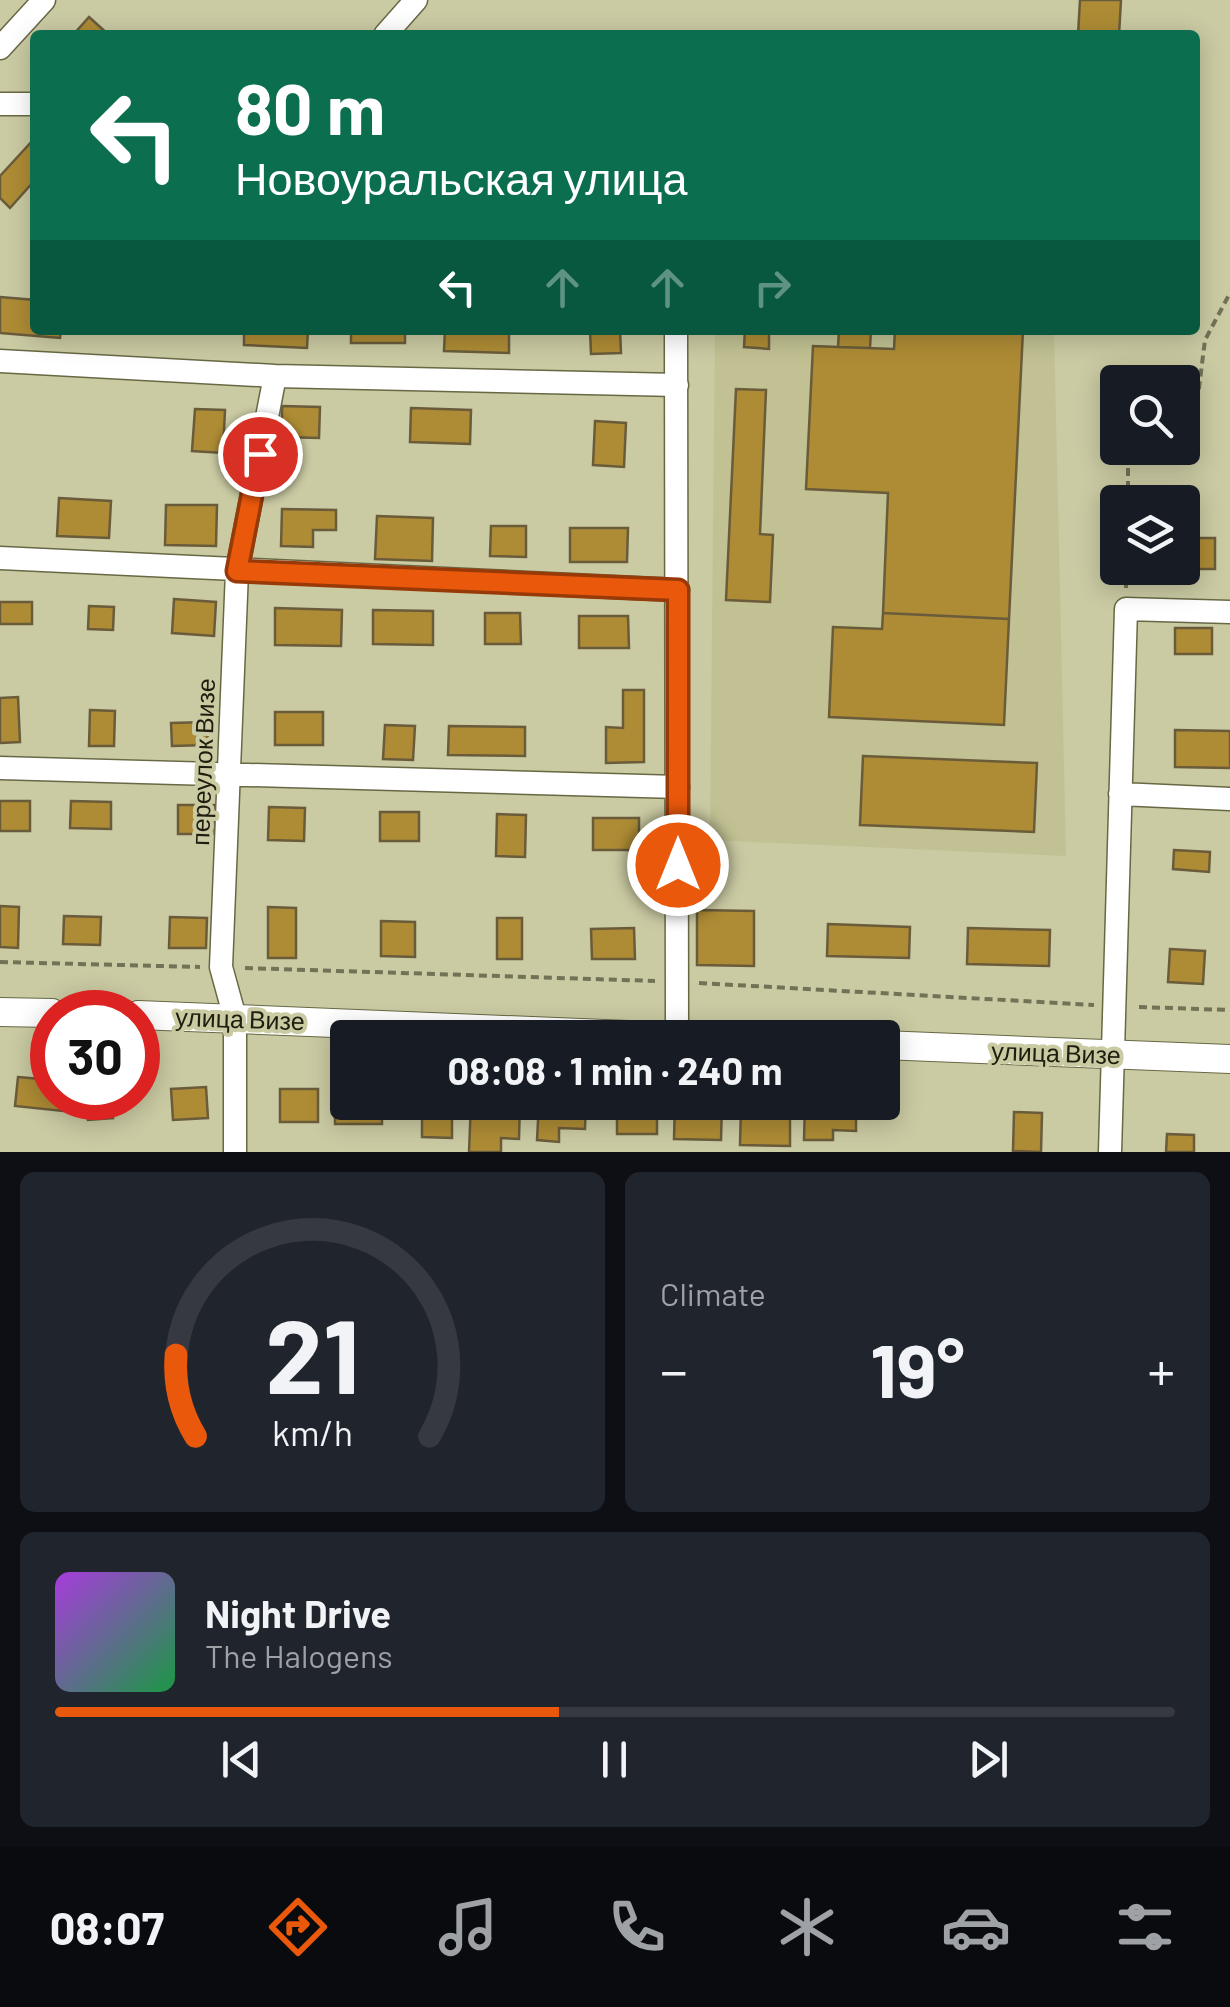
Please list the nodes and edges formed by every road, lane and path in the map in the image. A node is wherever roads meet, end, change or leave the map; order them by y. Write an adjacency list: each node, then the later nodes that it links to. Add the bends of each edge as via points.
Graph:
1 (44, 0): 4 (street)
2 (416, 0): 3 (street)
3 (389, 30)
4 (0, 48)
5 (0, 104): 6 (street)
6 (30, 104)
7 (1230, 293): 10 (path, via 1204,340)
8 (676, 335): 12 (street)
9 (0, 361): 11 (street)
10 (1200, 375)
11 (275, 376): 12 (street); 14 (street, переулок Визе)
12 (677, 385): 15 (street)
13 (0, 558): 14 (street)
14 (237, 571): 15 (street); 18 (street, переулок Визе)
15 (678, 590): 19 (street)
16 (1230, 612): 20 (street, via 1126,608)
17 (0, 768): 18 (street)
18 (229, 776): 19 (street); 23 (street, переулок Визе)
19 (678, 787): 24 (street)
20 (1120, 794): 21 (street); 25 (street)
21 (1230, 799)
22 (0, 962): 23 (path)
23 (222, 967): 24 (path); 30 (street, переулок Визе)
24 (677, 982): 25 (path); 31 (street)
25 (1115, 1006): 26 (path); 34 (street)
26 (1230, 1010)
27 (0, 1012): 28 (street)
28 (30, 1013)
29 (160, 1016): 30 (street, улица Визе)
30 (235, 1018): 32 (street, улица Визе); 36 (street, переулок Визе)
31 (677, 1020)
32 (330, 1022)
33 (900, 1046): 34 (street, улица Визе)
34 (1114, 1055): 35 (street, улица Визе); 37 (street)
35 (1230, 1059)
36 (234, 1152)
37 (1110, 1152)

